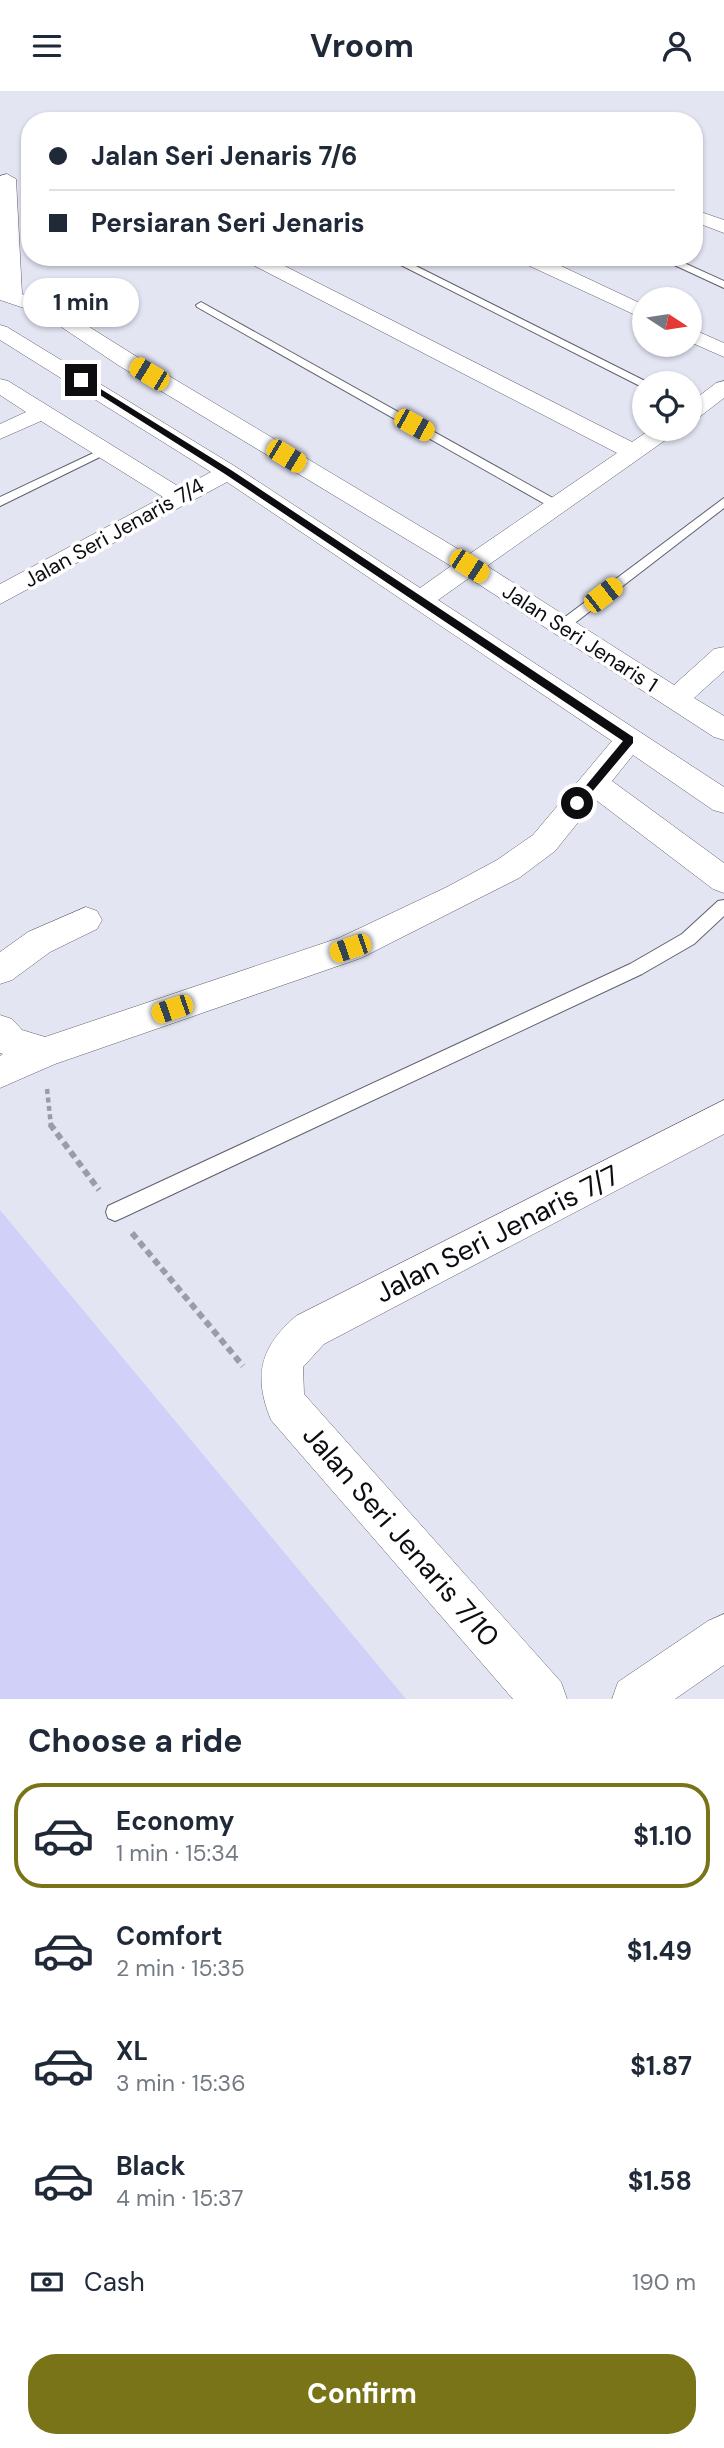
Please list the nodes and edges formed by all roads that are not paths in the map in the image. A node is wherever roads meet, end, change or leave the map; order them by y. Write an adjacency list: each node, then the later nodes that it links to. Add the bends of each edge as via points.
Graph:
1 (7, 179): 9 (street)
2 (703, 218): 3 (street)
3 (724, 227)
4 (270, 266): 25 (street)
5 (408, 266): 16 (lane)
6 (545, 266): 11 (street)
7 (683, 266): 8 (lane)
8 (724, 285)
9 (6, 294): 15 (street, Jalan Seri Jenaris 1, via 49,310)
10 (201, 305): 30 (lane)
11 (632, 307)
12 (0, 331): 17 (street)
13 (702, 340): 14 (street)
14 (724, 351)
15 (126, 360): 17 (street); 31 (street, Jalan Seri Jenaris 1)
16 (632, 378)
17 (81, 380): 26 (street)
18 (0, 386): 21 (street)
19 (724, 389): 20 (street)
20 (702, 402)
21 (43, 412): 22 (street); 24 (street)
22 (0, 432)
23 (649, 441): 25 (street)
24 (104, 451): 27 (street); 28 (lane)
25 (633, 452): 30 (street)
26 (228, 472): 27 (street, Jalan Seri Jenaris 7/4); 33 (street)
27 (179, 497): 32 (street, Jalan Seri Jenaris 7/4)
28 (0, 502)
29 (724, 502): 34 (lane)
30 (556, 505): 31 (street)
31 (469, 566): 33 (street); 34 (street, Jalan Seri Jenaris 1)
32 (0, 595)
33 (421, 600): 38 (street)
34 (562, 626): 36 (street, Jalan Seri Jenaris 1)
35 (724, 656): 36 (street)
36 (675, 699): 37 (street, Jalan Seri Jenaris 1)
37 (724, 730)
38 (629, 740): 39 (street); 40 (street)
39 (594, 783): 41 (street); 46 (street, via 544,843 458,896 350,948)
40 (724, 802)
41 (724, 880)
42 (724, 906): 49 (lane, via 688,939 636,969)
43 (86, 920): 44 (street, via 39,942)
44 (0, 971)
45 (0, 1031): 46 (street, via 11,1042)
46 (45, 1052): 47 (street)
47 (0, 1072)
48 (724, 1116): 50 (street, Jalan Seri Jenaris 7/7, via 310,1330 293,1344)
49 (115, 1212)
50 (283, 1384): 52 (street, Jalan Seri Jenaris 7/10)
51 (724, 1637): 53 (street)
52 (544, 1699)
53 (635, 1699)

